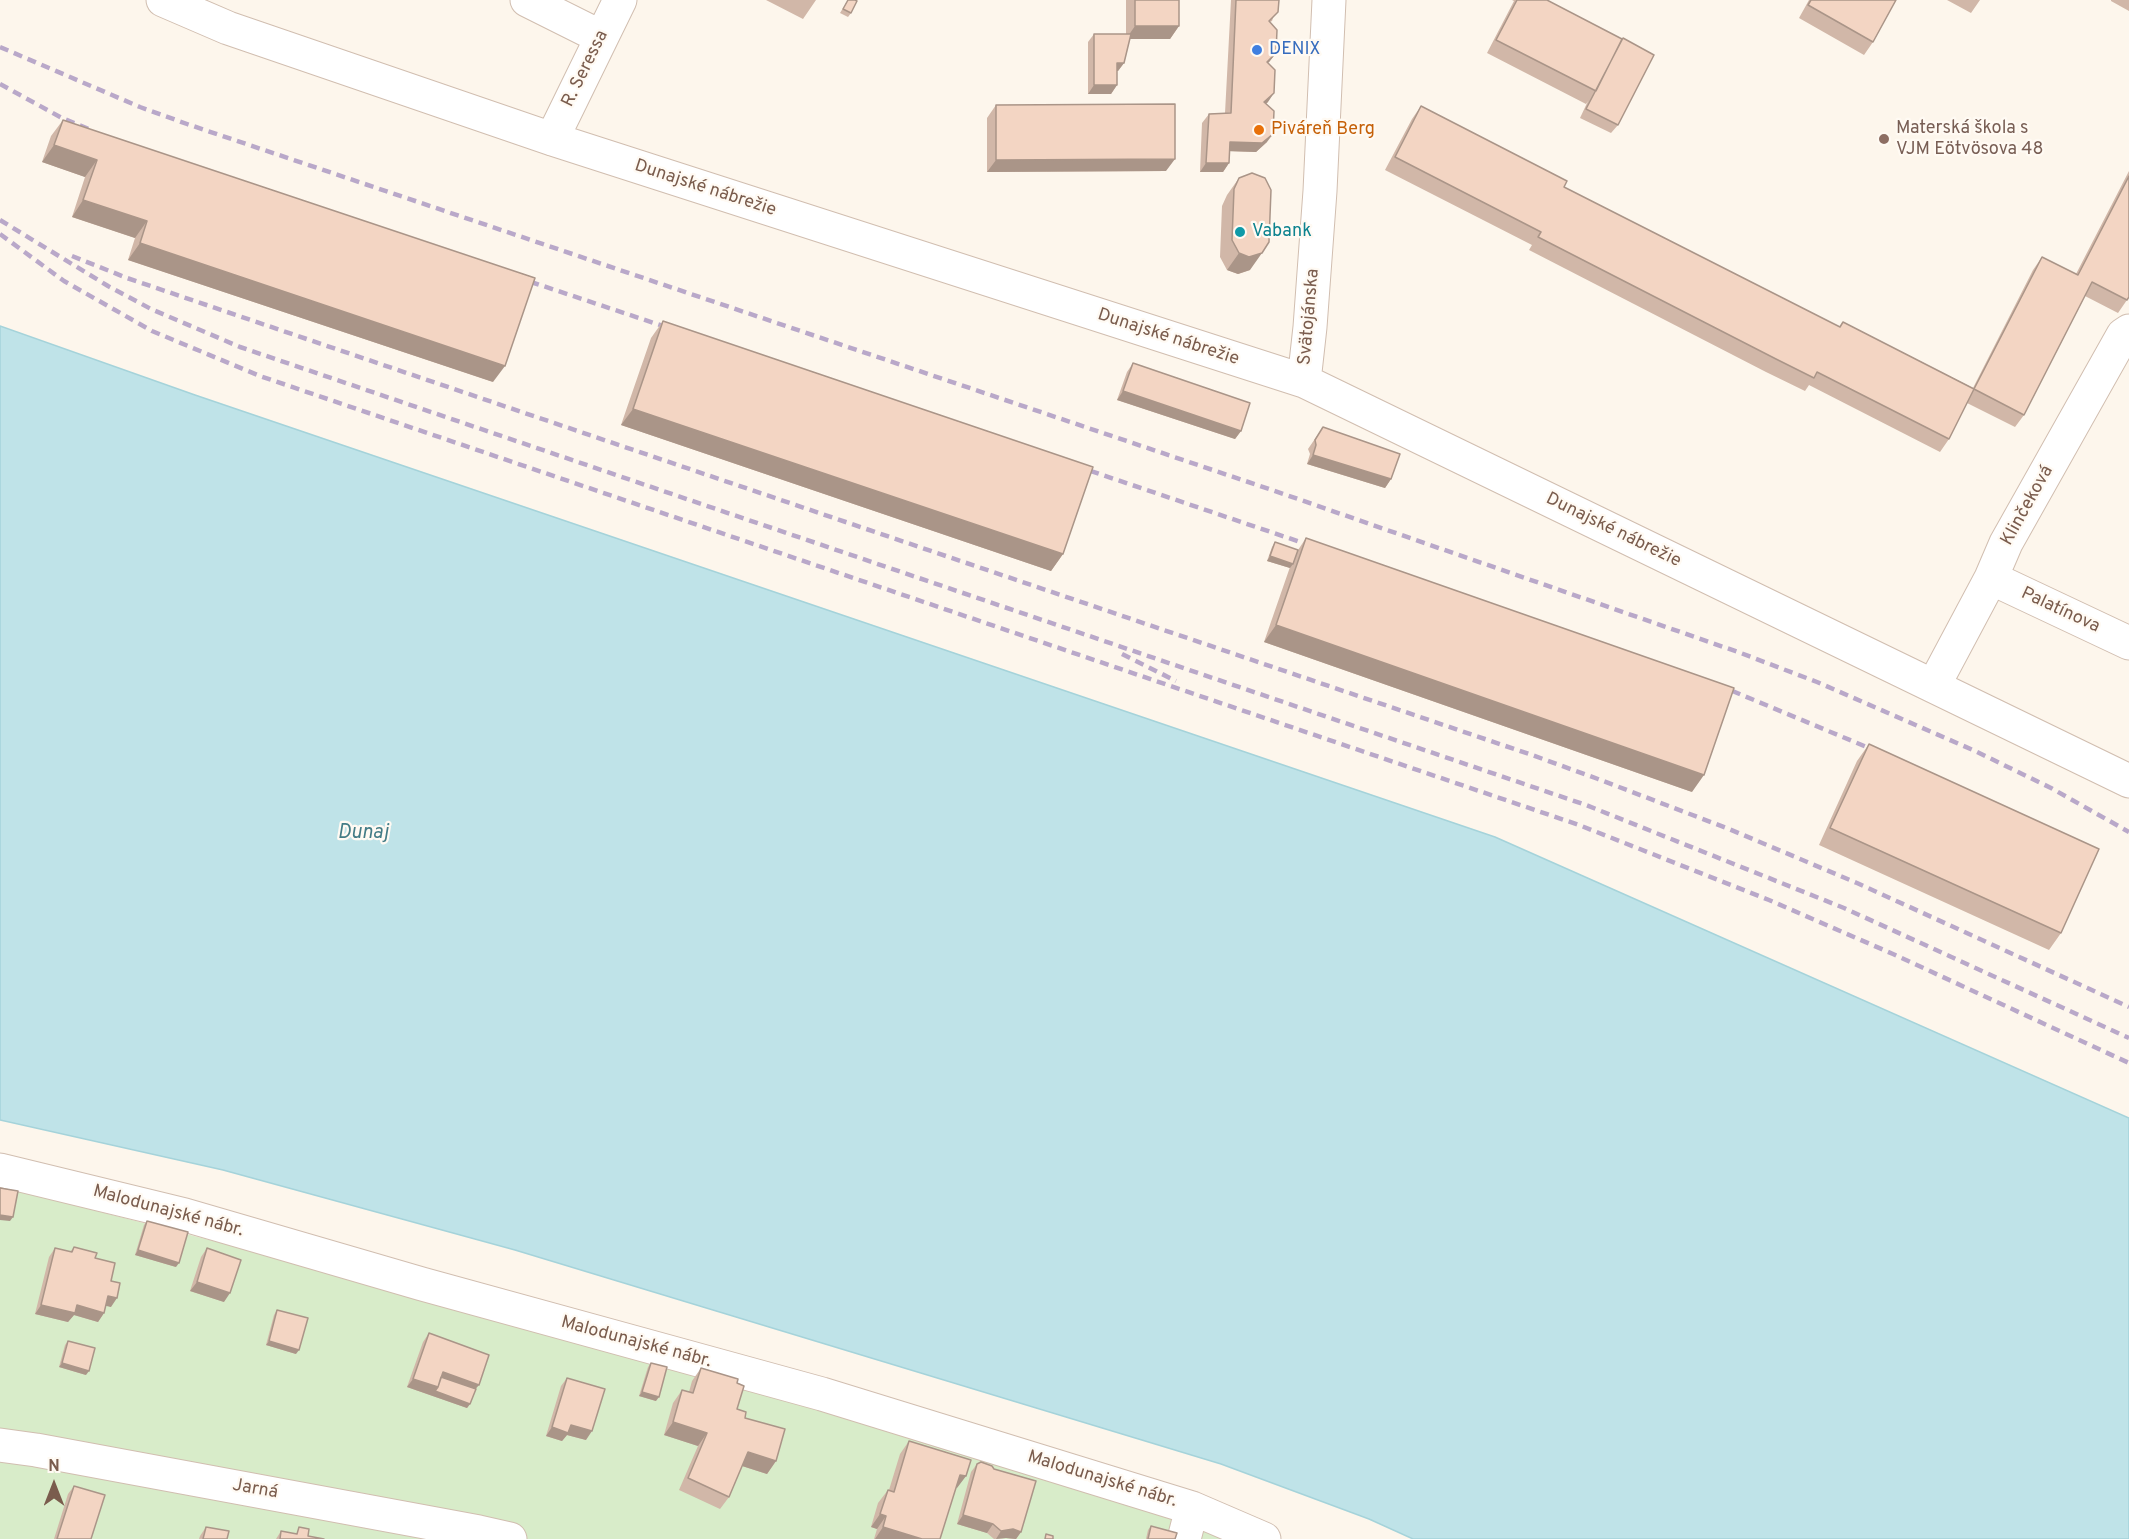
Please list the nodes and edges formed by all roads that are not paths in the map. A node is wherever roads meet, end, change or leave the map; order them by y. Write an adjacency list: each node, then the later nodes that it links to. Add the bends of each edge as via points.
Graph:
1 (163, 0): 6 (street, Dunajské nábrežie, via 228,28)
2 (527, 0): 5 (street)
3 (620, 0): 5 (street, R. Seressa)
4 (1329, 0): 8 (street, Svätojánska, via 1320,191)
5 (601, 37): 6 (street, R. Seressa)
6 (552, 139): 8 (street, Dunajské nábrežie)
7 (2129, 331): 9 (street, Klinčeková, via 2122,335 2006,543)
8 (1304, 381): 11 (street, Dunajské nábrežie)
9 (1991, 578): 10 (street, Palatínova); 11 (street, Klinčeková)
10 (2129, 643)
11 (1934, 686): 12 (street, Dunajské nábrežie)
12 (2129, 781)
13 (0, 1170): 15 (street, Malodunajské nábr., via 185,1215 822,1394)
14 (0, 1445): 16 (street, Jarná)
15 (1188, 1524): 17 (street, Malodunajské nábr.)
16 (510, 1539)
17 (1264, 1539)

